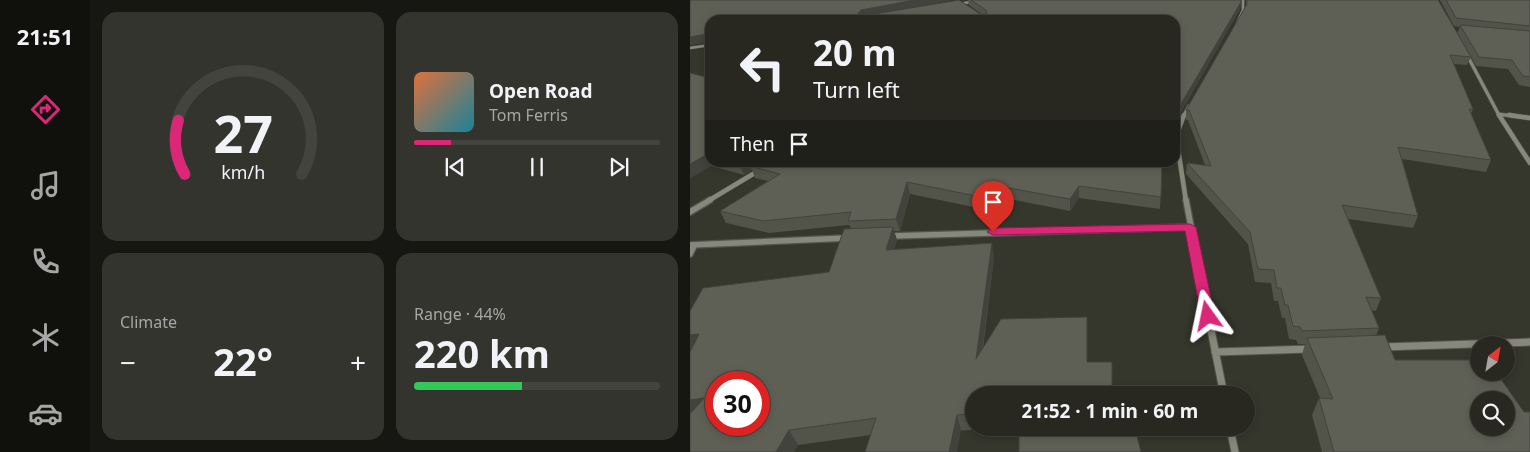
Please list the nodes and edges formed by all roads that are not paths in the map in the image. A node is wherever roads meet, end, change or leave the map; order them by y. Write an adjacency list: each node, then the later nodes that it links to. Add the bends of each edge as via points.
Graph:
1 (956, 0): 4 (street)
2 (982, 0): 4 (street)
3 (1243, 0): 7 (street, via 1244,10)
4 (959, 4): 5 (street); 6 (street)
5 (950, 6)
6 (968, 9)
7 (1236, 25)
8 (705, 46): 9 (street)
9 (690, 48)
10 (1467, 54): 12 (street)
11 (1194, 98): 14 (street)
12 (1498, 114): 13 (street); 16 (street)
13 (1530, 118)
14 (1180, 121)
15 (1180, 162): 19 (street)
16 (1530, 163)
17 (765, 168): 18 (street)
18 (690, 212)
19 (1190, 227): 20 (street); 27 (street)
20 (883, 236)
21 (853, 238): 22 (street)
22 (692, 246): 23 (street)
23 (690, 254)
24 (1530, 342): 25 (street)
25 (1373, 347)
26 (1314, 349): 27 (street)
27 (1215, 352): 28 (street)
28 (1222, 386)
29 (1232, 436): 30 (street)
30 (1235, 452)

